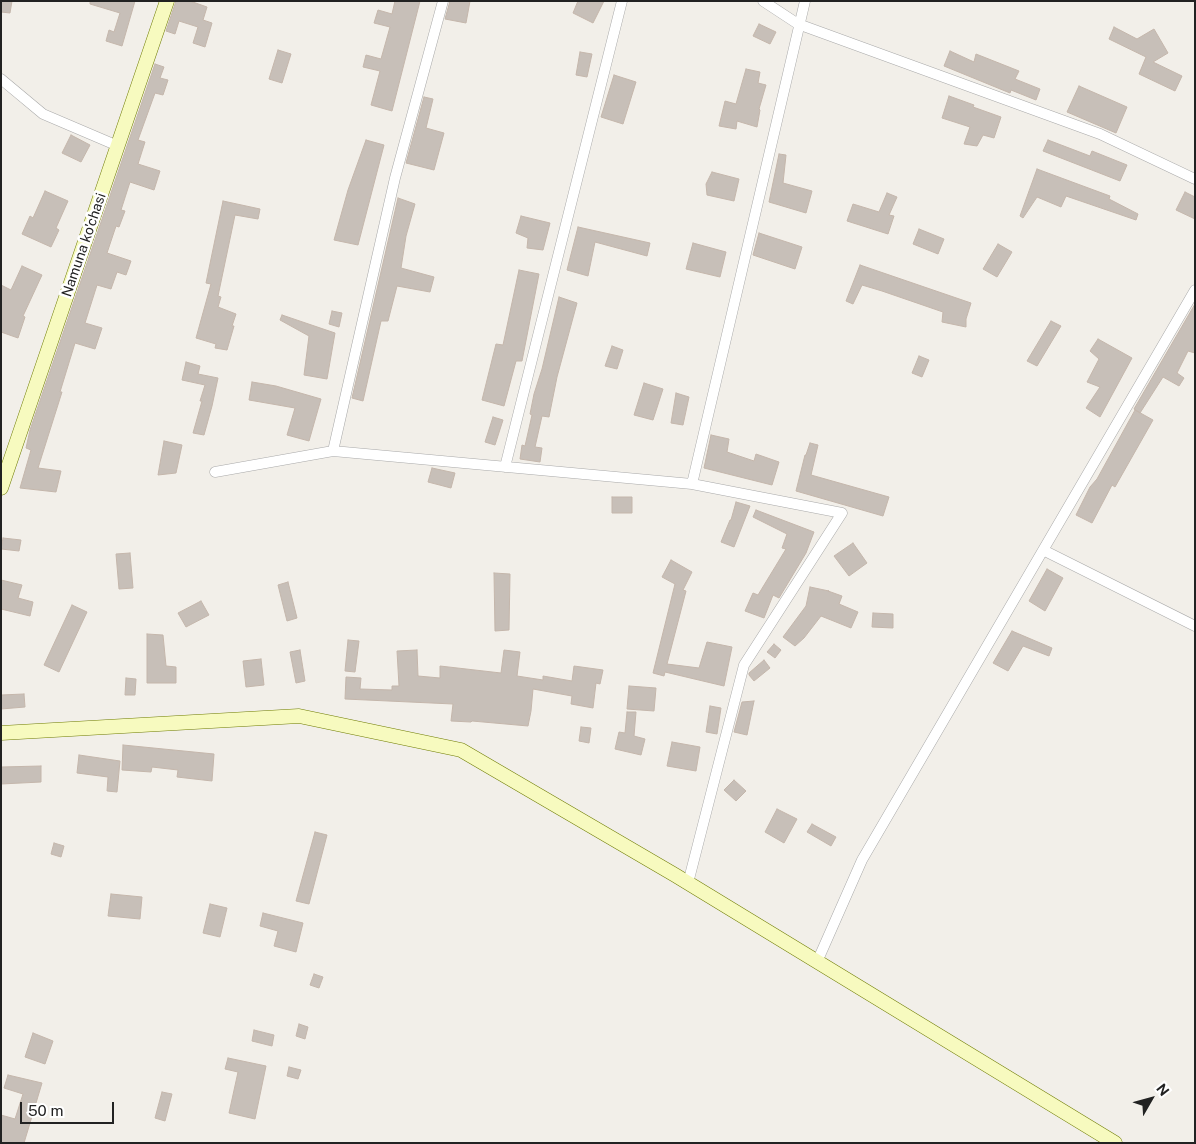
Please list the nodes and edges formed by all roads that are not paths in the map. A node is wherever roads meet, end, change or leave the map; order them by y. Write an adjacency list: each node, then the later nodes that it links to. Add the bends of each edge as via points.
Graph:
1 (167, 1): 8 (main road, Namuna ko'chasi)
2 (443, 1): 11 (street, via 395,178)
3 (622, 1): 12 (street)
4 (763, 1): 6 (street)
5 (804, 1): 6 (street)
6 (798, 24): 9 (street, via 1100,134); 14 (street)
7 (1, 79): 8 (street, via 43,114)
8 (118, 146): 15 (main road, Namuna ko'chasi)
9 (1195, 179)
10 (1195, 290): 16 (street)
11 (333, 451): 12 (street); 13 (street)
12 (505, 467): 14 (street)
13 (215, 472)
14 (692, 484): 19 (street, via 842,513 744,665)
15 (1, 488)
16 (1043, 550): 17 (street); 20 (street, via 862,860)
17 (1195, 626)
18 (1, 733): 19 (main road, via 299,716 461,750)
19 (688, 884): 20 (main road)
20 (817, 962): 21 (main road)
21 (1115, 1143)

